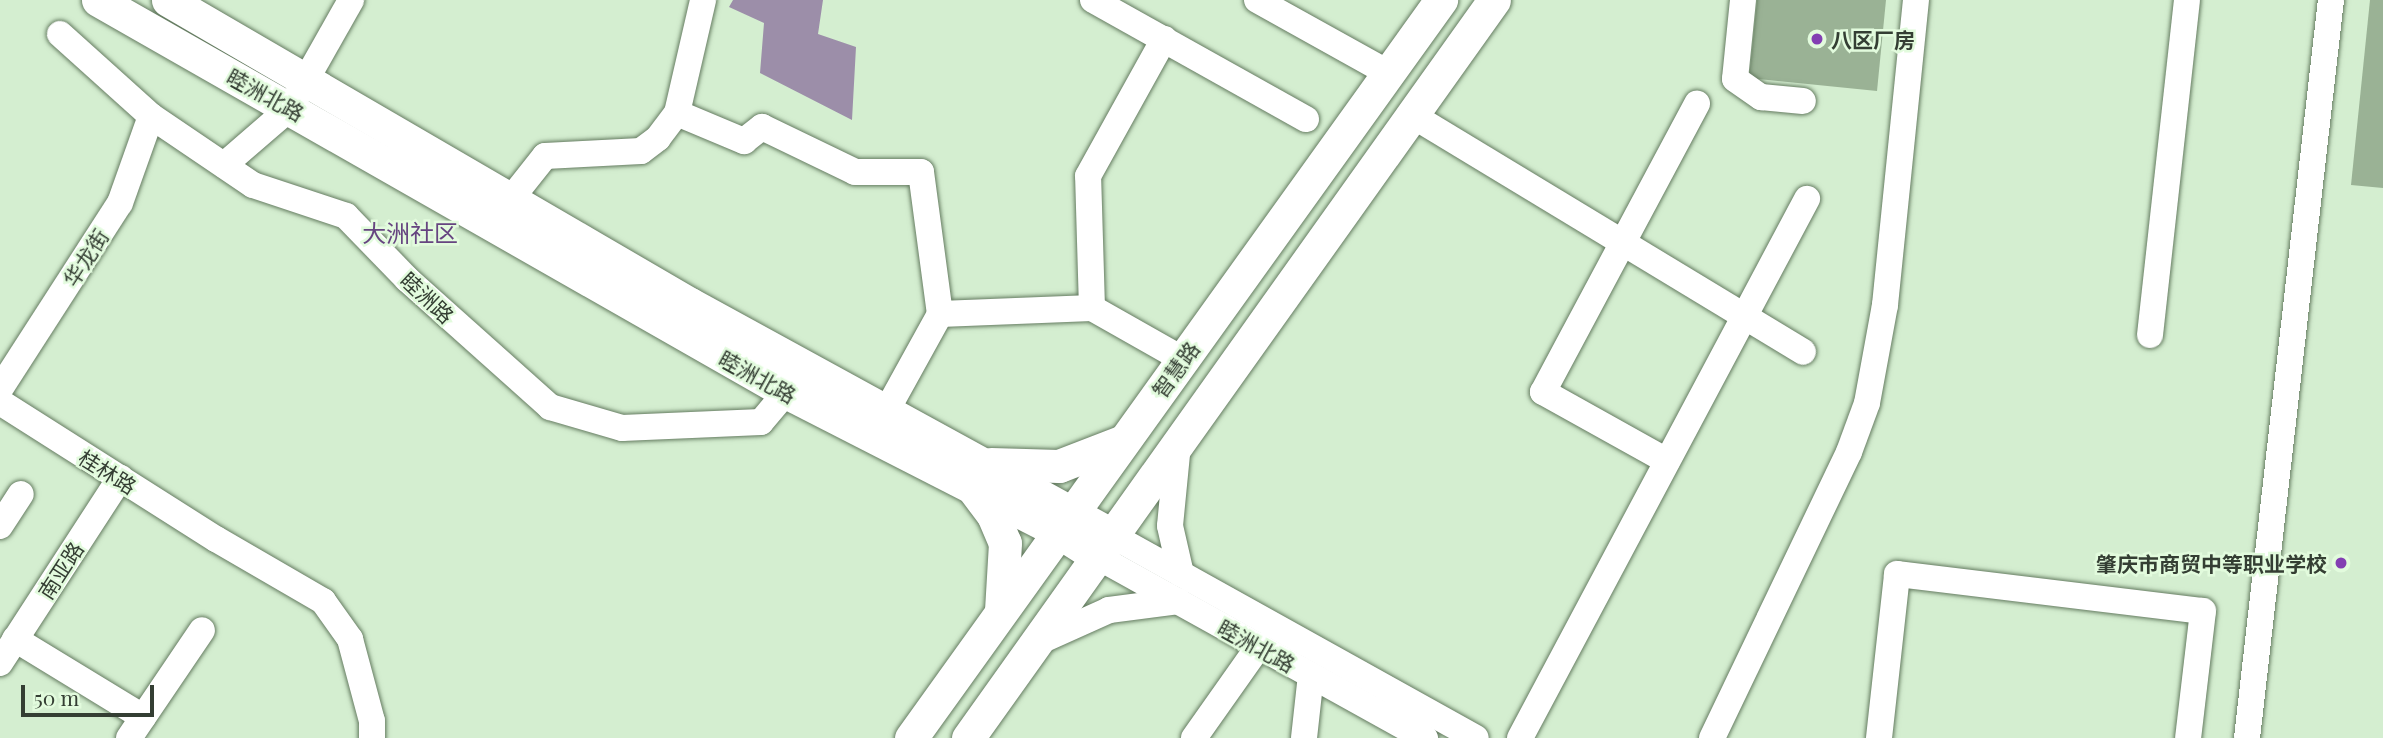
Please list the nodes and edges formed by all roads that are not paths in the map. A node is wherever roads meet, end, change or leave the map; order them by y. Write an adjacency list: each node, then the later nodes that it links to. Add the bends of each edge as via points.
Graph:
1 (98, 0): 17 (main road, 睦洲北路)
2 (168, 0): 17 (main road, 睦洲北路)
3 (351, 0): 17 (street)
4 (703, 0): 20 (street)
5 (1093, 0): 14 (street)
6 (1257, 0): 16 (street)
7 (1494, 0): 15 (main road)
8 (1743, 0): 18 (street, via 1735,79 1761,97)
9 (1916, 0): 65 (street, via 1885,305 1867,403 1849,452)
10 (2187, 0): 31 (street)
11 (2331, 0): 68 (street)
12 (1433, 10): 15 (main road, via 1430,34 1445,46); 16 (main road, 智慧路)
13 (60, 34): 22 (street, 睦洲路)
14 (1164, 39): 23 (street); 28 (street, via 1088,176)
15 (1461, 46): 21 (main road)
16 (1388, 74): 33 (main road, 智慧路)
17 (298, 94): 24 (street); 26 (main road, 睦洲北路); 35 (main road, 睦洲北路)
18 (1803, 101)
19 (1697, 104): 27 (street)
20 (677, 113): 26 (street, via 641,151 545,156); 29 (street, via 744,141 762,127 855,172 921,172)
21 (1412, 115): 27 (street); 39 (main road)
22 (151, 116): 24 (street, 睦洲路); 34 (street, 华龙街, via 120,203)
23 (1306, 119)
24 (224, 165): 35 (street, 睦洲路, via 253,185 346,216 407,279 550,407 622,428 761,422)
25 (1807, 199): 30 (street)
26 (510, 200): 37 (main road, 睦洲北路)
27 (1623, 243): 30 (street); 40 (street, via 1544,392)
28 (1092, 308): 29 (street); 33 (street)
29 (940, 314): 37 (street)
30 (1744, 317): 32 (street); 40 (street)
31 (2150, 335)
32 (1803, 352)
33 (1182, 359): 38 (main road, 智慧路)
34 (0, 390)
35 (786, 392): 41 (main road, 睦洲北路)
36 (0, 402): 42 (street, 桂林路)
37 (886, 412): 41 (main road, 睦洲北路)
38 (1123, 441): 41 (main road, via 1059,466); 44 (main road, 智慧路)
39 (1178, 444): 46 (main road); 47 (street, via 1170,526)
40 (1667, 461): 64 (street)
41 (976, 476): 44 (main road, 睦洲北路); 49 (main road, via 1005,543)
42 (120, 478): 51 (street, 南亚路); 57 (street, 桂林路, via 323,601 350,639 372,721)
43 (21, 494): 45 (street)
44 (1065, 523): 46 (main road, 睦洲北路); 49 (main road, 智慧路)
45 (0, 526)
46 (1105, 547): 47 (street, 睦洲北路); 48 (street, 睦洲北路); 52 (main road)
47 (1181, 574): 63 (street, 睦洲北路)
48 (1178, 601): 52 (street, via 1109,610); 53 (street, 睦洲北路)
49 (1000, 614): 58 (main road, 智慧路)
50 (202, 630): 56 (street)
51 (15, 639): 54 (street, 南亚路); 56 (street)
52 (1036, 643): 59 (main road)
53 (1259, 646): 55 (street, 睦洲北路); 60 (street)
54 (0, 663)
55 (1311, 675): 61 (street); 62 (street, 睦洲北路)
56 (136, 727)
57 (372, 738)
58 (911, 738)
59 (968, 738)
60 (1194, 738)
61 (1304, 738)
62 (1425, 738)
63 (1476, 738)
64 (1520, 738)
65 (1712, 738)
66 (1879, 738): 67 (street, via 1898,574 2203,611)
67 (2188, 738)
68 (2247, 738)

